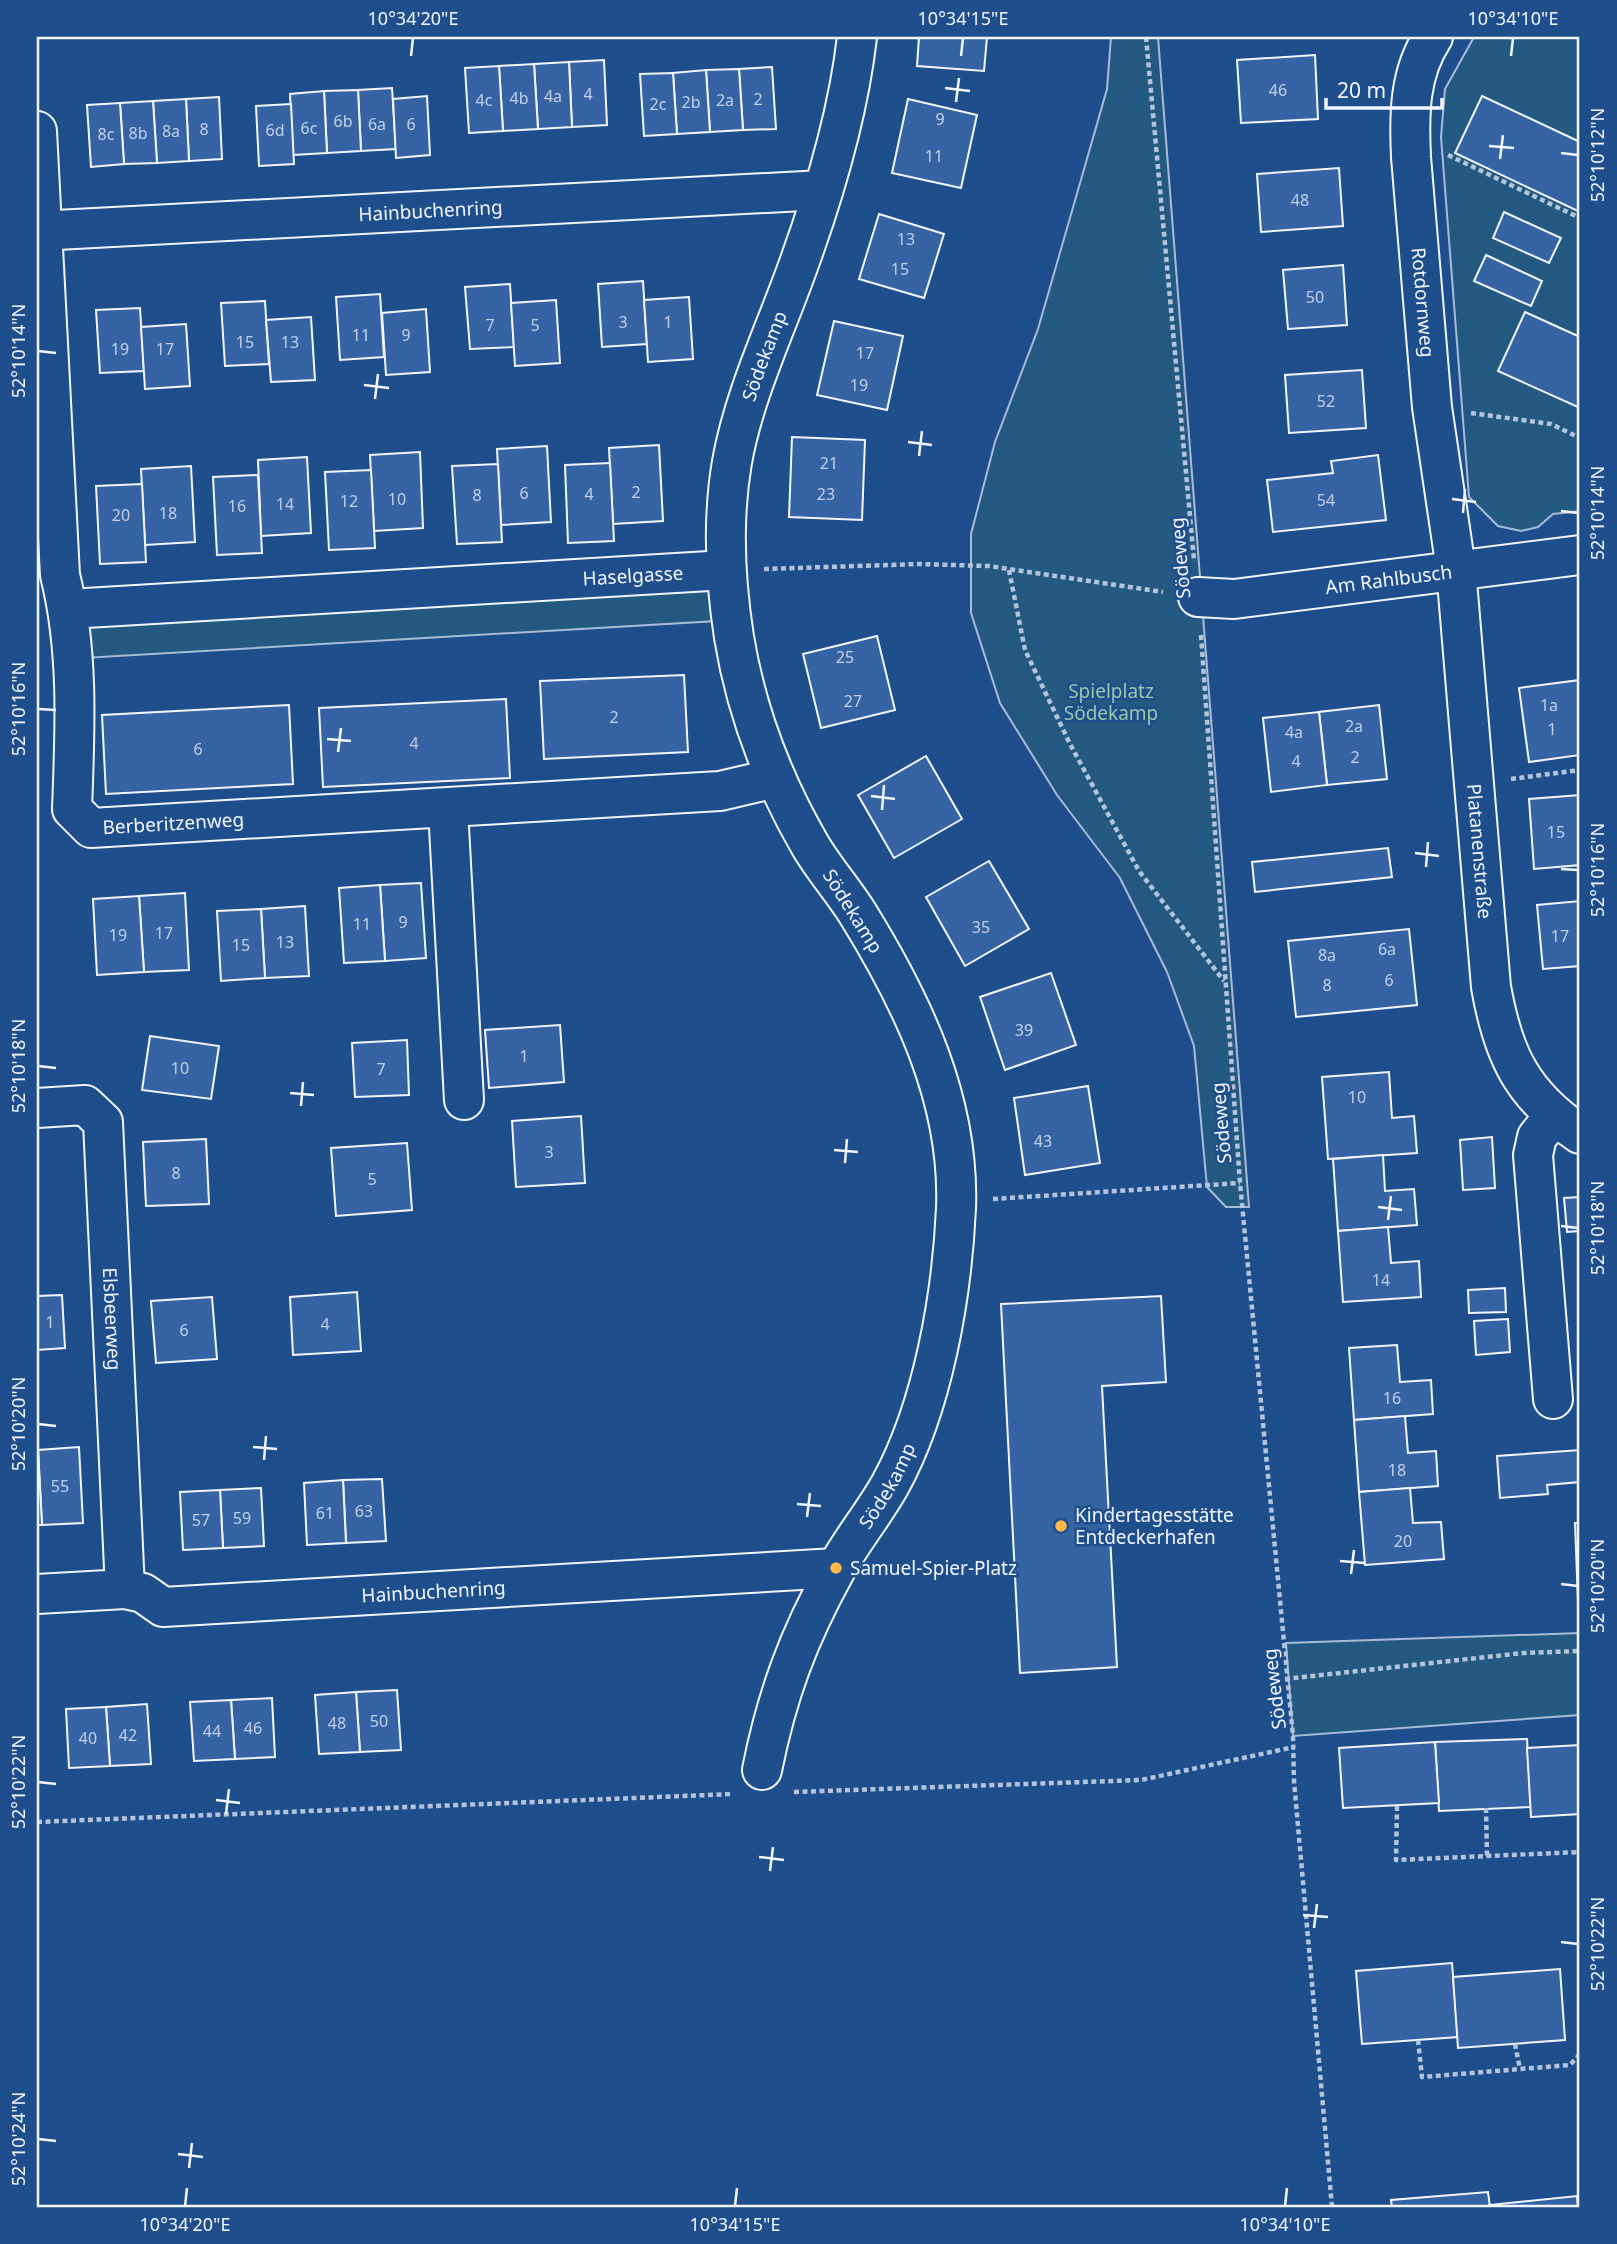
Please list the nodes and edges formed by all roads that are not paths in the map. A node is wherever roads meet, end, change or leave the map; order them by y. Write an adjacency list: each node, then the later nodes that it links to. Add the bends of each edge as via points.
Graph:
1 (857, 37): 4 (street, Södekamp)
2 (1433, 37): 7 (street, Rotdornweg, via 1413,82 1409,118 1432,407)
3 (37, 131): 5 (street, Berberitzenweg)
4 (823, 190): 5 (street, Hainbuchenring); 8 (street, Södekamp, via 744,411 728,492)
5 (39, 231): 10 (street, Berberitzenweg, via 60,575)
6 (1580, 555): 7 (street, Am Rahlbusch)
7 (1456, 569): 9 (street, Am Rahlbusch, via 1234,598); 15 (street, Platanenstraße, via 1498,1026 1529,1091)
8 (726, 570): 10 (street, Haselgasse); 11 (street, Södekamp, via 746,693)
9 (1198, 597)
10 (69, 609): 12 (street, Berberitzenweg, via 76,712 72,808 91,828)
11 (776, 778): 12 (street, Berberitzenweg, via 720,791); 17 (street, Södekamp, via 811,847 857,913 908,1004 941,1081 952,1139 953,1257 920,1412 891,1483)
12 (448, 809): 13 (street)
13 (464, 1100)
14 (37, 1108): 18 (street, Elsbeerweg, via 85,1105 103,1122)
15 (1567, 1125): 16 (street, Platanenstraße, via 1537,1137 1533,1155)
16 (1553, 1399)
17 (836, 1568): 18 (street, Hainbuchenring, via 163,1607 143,1593); 20 (street, Södekamp, via 795,1650 775,1706)
18 (125, 1589): 19 (street, Hainbuchenring)
19 (37, 1594)
20 (764, 1785)

